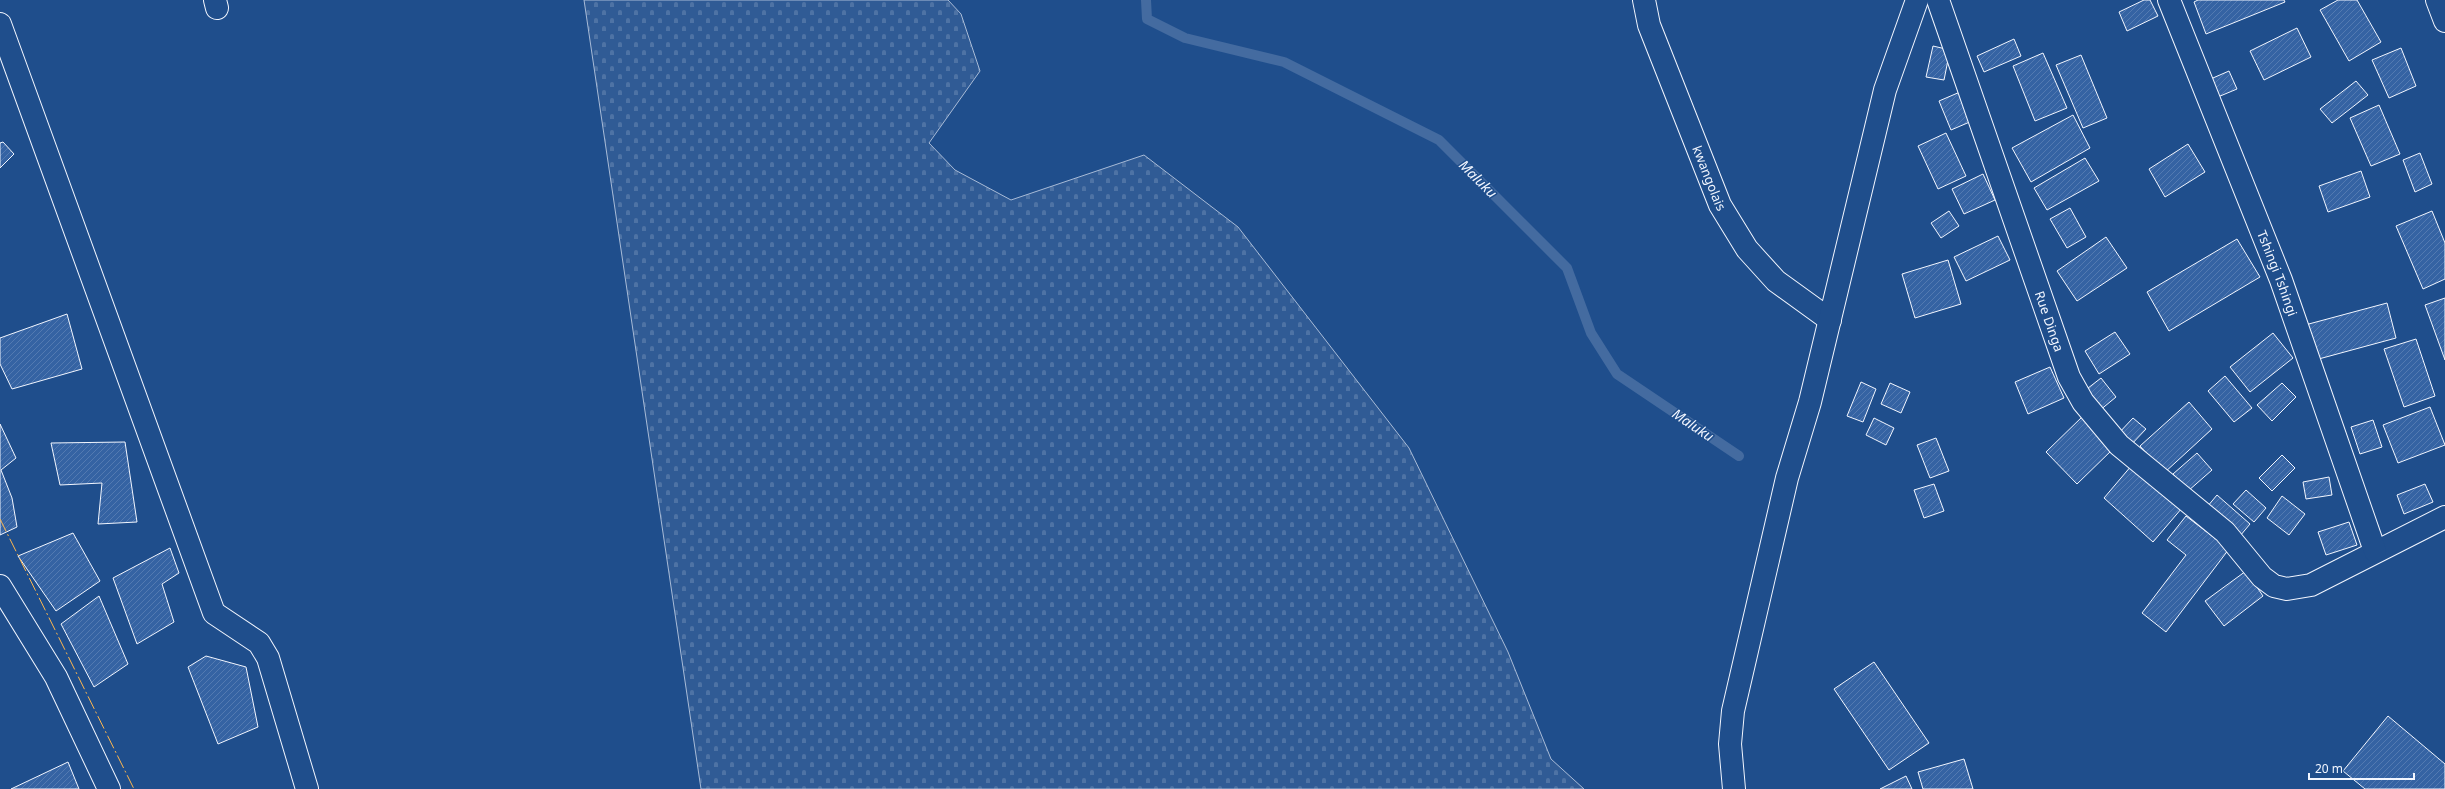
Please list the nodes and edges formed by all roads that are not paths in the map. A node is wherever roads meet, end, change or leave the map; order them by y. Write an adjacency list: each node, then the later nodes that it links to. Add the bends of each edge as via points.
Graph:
1 (1644, 0): 8 (street, kwangolais, via 1649,25 1720,205 1747,249 1776,281)
2 (1917, 0): 8 (street, via 1885,90)
3 (1938, 0): 10 (street, Rue Dinga, via 2070,377 2083,402 2120,445 2224,532 2262,577 2274,586 2288,589 2311,585)
4 (2169, 0): 10 (street, Tshingi Tshingi, via 2281,280)
5 (2437, 0): 6 (street)
6 (2445, 21)
7 (0, 24): 13 (street, via 214,613 259,644 268,658)
8 (1830, 320): 14 (street, via 1810,402 1787,478 1733,711 1730,744)
9 (2445, 517): 10 (street, Rue Dinga)
10 (2375, 551)
11 (0, 586): 12 (street, via 56,678)
12 (109, 789)
13 (307, 789)
14 (1734, 789)

